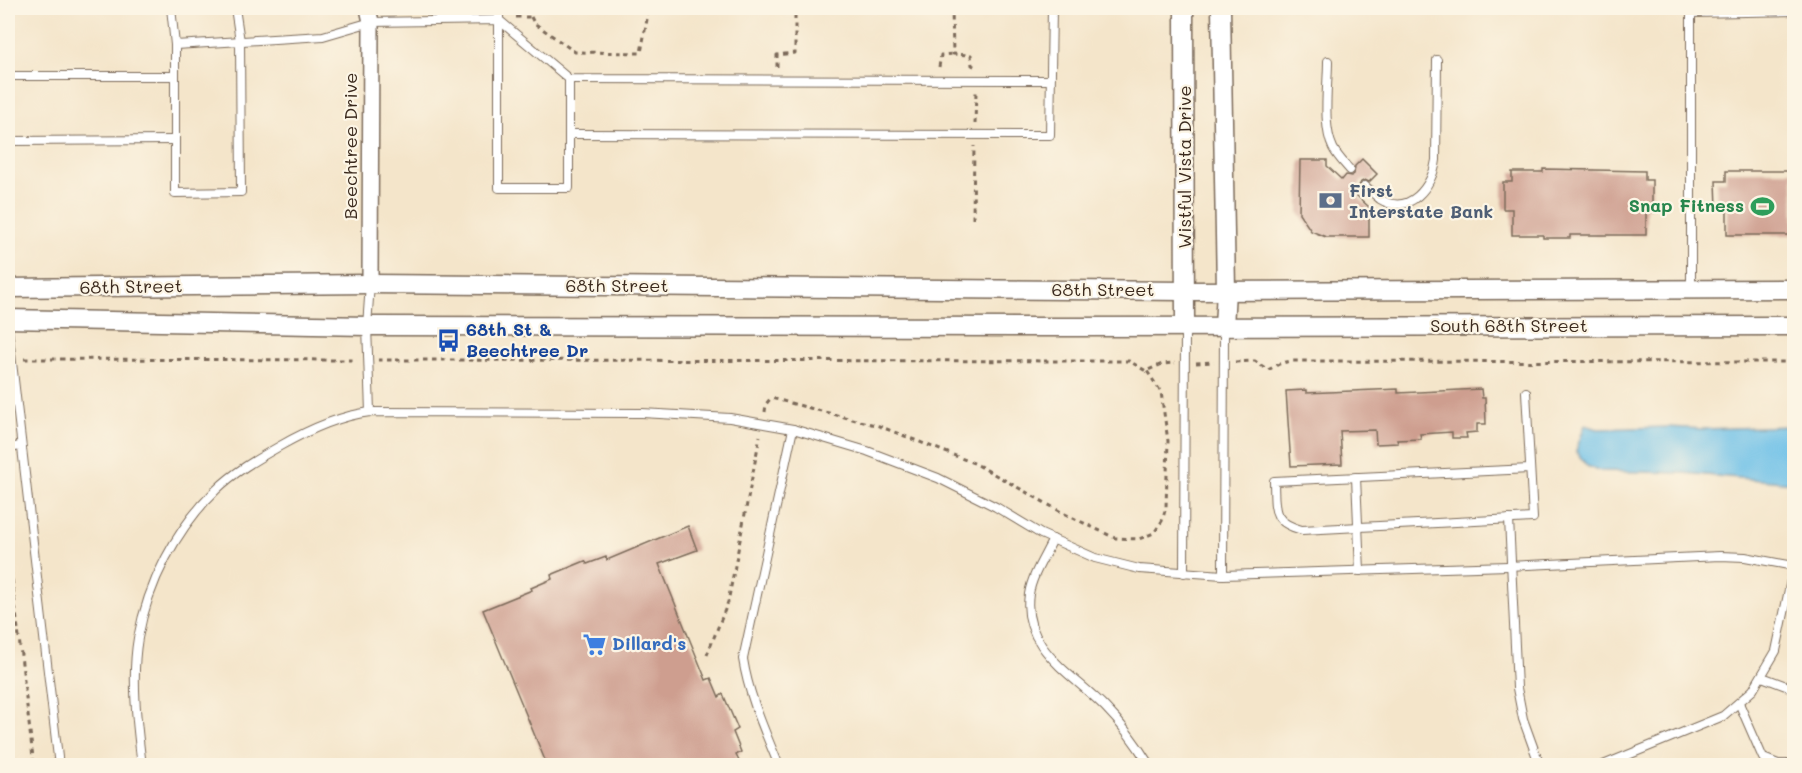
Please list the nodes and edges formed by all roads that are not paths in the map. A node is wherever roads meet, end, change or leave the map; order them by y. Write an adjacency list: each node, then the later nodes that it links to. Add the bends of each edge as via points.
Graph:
1 (171, 8): 12 (lane)
2 (235, 8): 11 (lane)
3 (499, 8): 10 (lane)
4 (1052, 8): 18 (lane)
5 (1184, 8): 29 (street, Wistful Vista Drive)
6 (1221, 8): 28 (street)
7 (1691, 10): 8 (lane); 26 (lane)
8 (1794, 11)
9 (369, 15): 10 (lane); 11 (lane, via 323,36); 24 (street, Beechtree Drive)
10 (499, 20): 17 (lane); 19 (lane, via 499,188 569,188)
11 (240, 41): 12 (lane); 20 (lane, via 241,192 175,193)
12 (175, 45): 16 (lane)
13 (1437, 60): 23 (lane, via 1436,160 1431,181 1415,199 1405,203 1381,200)
14 (1328, 61): 22 (lane, via 1329,134 1336,153)
15 (8, 76): 16 (lane)
16 (175, 76): 20 (lane)
17 (568, 79): 18 (lane); 19 (lane)
18 (1050, 81): 19 (lane, via 1050,135)
19 (569, 134)
20 (175, 140): 21 (lane)
21 (8, 141)
22 (1350, 171)
23 (1365, 186)
24 (370, 284): 25 (street, 68th Street); 29 (street, 68th Street); 31 (lane)
25 (8, 288)
26 (1691, 289): 27 (street, South 68th Street); 28 (street, South 68th Street)
27 (1794, 289)
28 (1226, 290): 29 (street, 68th Street); 34 (street)
29 (1185, 291): 33 (street, Wistful Vista Drive)
30 (8, 319): 31 (street, 68th Street)
31 (367, 326): 33 (street, 68th Street); 37 (lane)
32 (1794, 326): 34 (street, South 68th Street)
33 (1185, 327): 34 (street, 68th Street); 49 (lane)
34 (1224, 327): 50 (lane)
35 (8, 328): 39 (lane)
36 (1526, 392): 41 (lane)
37 (370, 412): 38 (lane, via 642,413 730,418); 56 (lane, via 302,434 260,458 217,489 186,524 149,595 138,639 135,683)
38 (793, 429): 45 (lane, via 938,478); 57 (lane, via 743,659 757,713)
39 (21, 446): 40 (lane); 55 (lane)
40 (8, 448)
41 (1530, 469): 42 (lane); 43 (lane, via 1533,518)
42 (1356, 477): 44 (lane); 44 (lane, via 1274,481 1274,500 1278,519 1302,530)
43 (1509, 519): 44 (lane); 46 (lane)
44 (1358, 527): 48 (lane)
45 (1053, 539): 49 (lane, via 1095,558 1139,569); 58 (lane, via 1028,596 1033,630 1046,653 1105,707)
46 (1511, 565): 47 (lane, via 1720,556); 48 (lane); 59 (lane, via 1517,688 1523,719)
47 (1794, 566): 51 (lane, via 1776,651)
48 (1360, 571): 50 (lane)
49 (1184, 573): 50 (lane)
50 (1223, 575)
51 (1762, 677): 52 (lane); 53 (lane)
52 (1794, 689)
53 (1739, 703): 54 (lane, via 1763,758 1778,764); 60 (lane, via 1723,716)
54 (1794, 764)
55 (59, 765)
56 (142, 765)
57 (779, 765)
58 (1150, 765)
59 (1540, 765)
60 (1601, 765)

